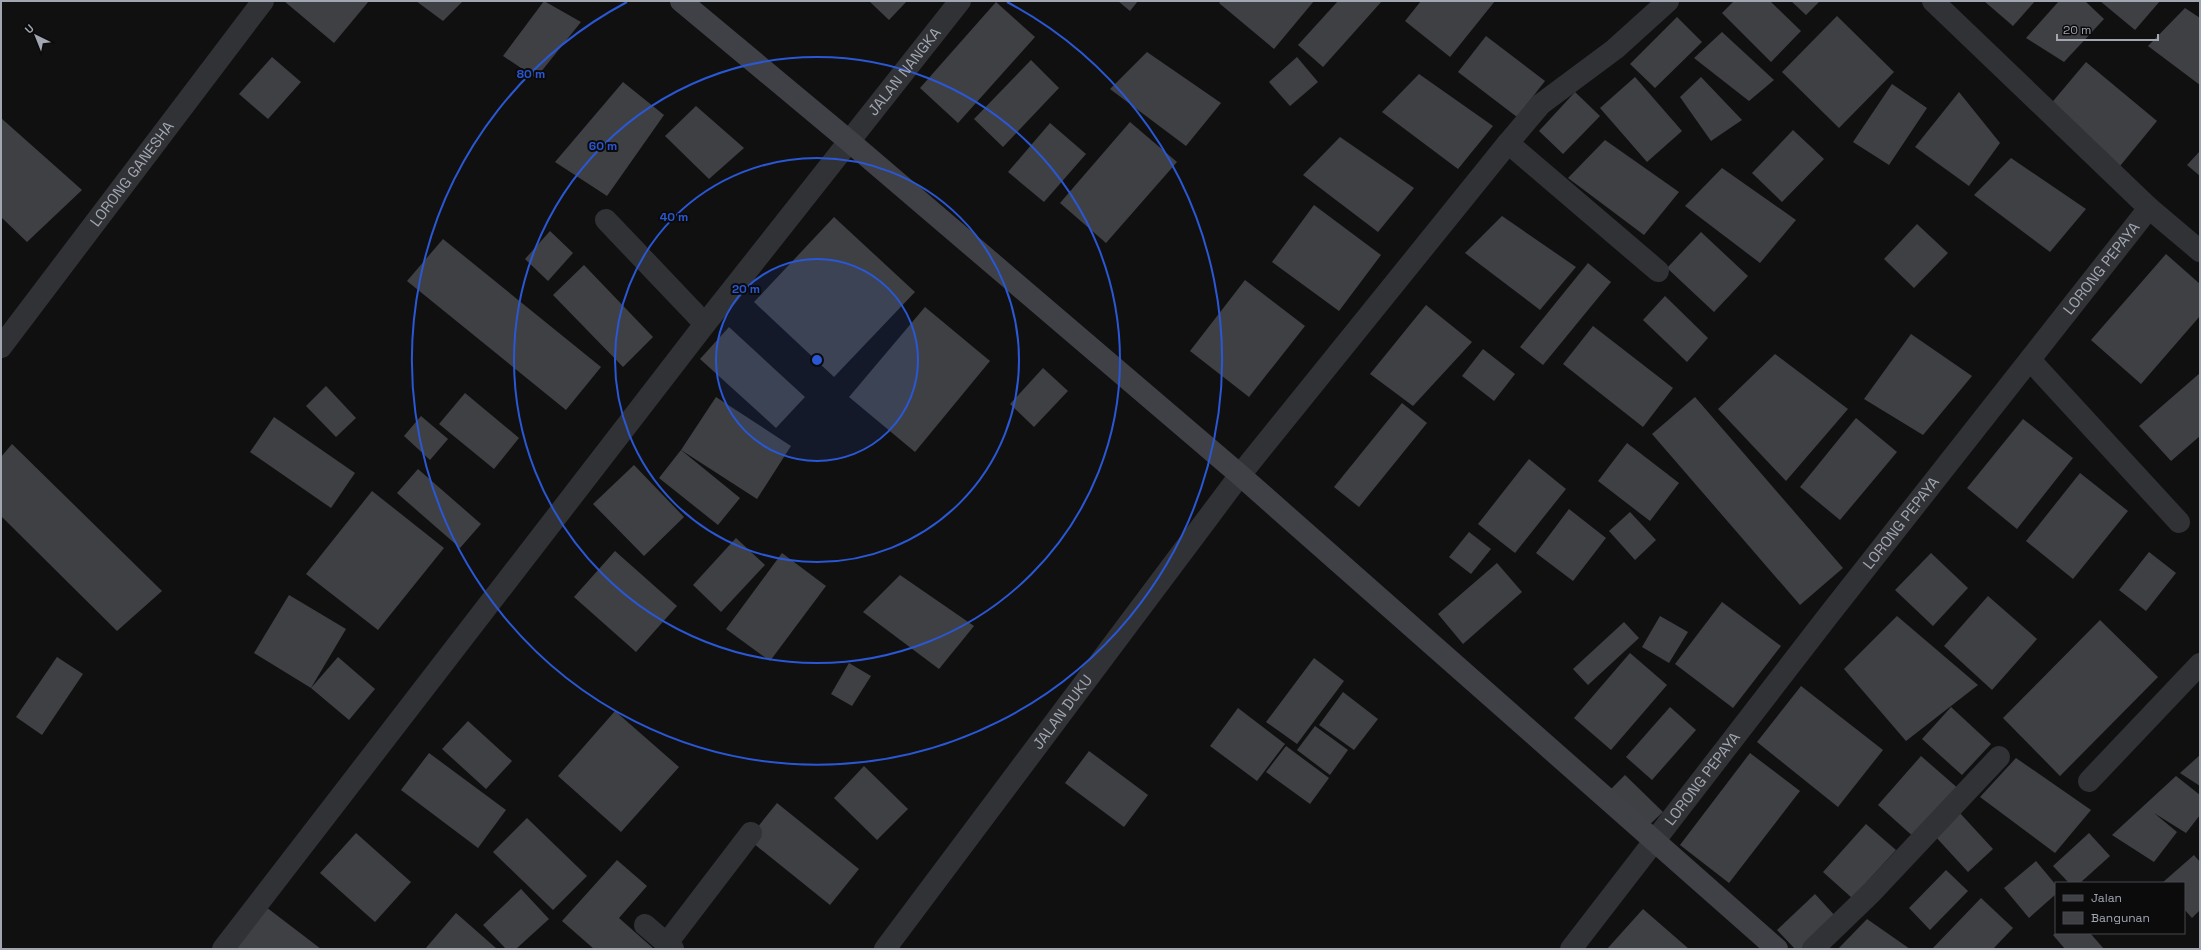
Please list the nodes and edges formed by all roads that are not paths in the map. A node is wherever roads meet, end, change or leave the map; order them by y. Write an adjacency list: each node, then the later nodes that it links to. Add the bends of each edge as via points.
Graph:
1 (263, 1): 13 (street, LORONG GANESHA)
2 (681, 1): 6 (street)
3 (960, 1): 6 (street, JALAN NANGKA)
4 (1668, 1): 7 (street, JALAN DUKU, via 1615,50 1541,104)
5 (1933, 1): 8 (street)
6 (849, 140): 12 (street, JALAN NANGKA); 15 (street)
7 (1508, 143): 11 (street); 15 (street, JALAN DUKU)
8 (2149, 208): 10 (street); 14 (street, LORONG PEPAYA)
9 (606, 220): 12 (street)
10 (2200, 251)
11 (1658, 270)
12 (705, 324): 24 (street, JALAN NANGKA)
13 (1, 347)
14 (2030, 360): 16 (street); 21 (street, LORONG PEPAYA)
15 (1240, 475): 21 (street); 25 (street, JALAN DUKU)
16 (2179, 522)
17 (2200, 664): 19 (street)
18 (1999, 757): 28 (street, via 1872,892)
19 (2089, 781)
20 (751, 833): 23 (street)
21 (1654, 839): 26 (street, LORONG PEPAYA); 27 (street)
22 (645, 925): 23 (street)
23 (670, 946)
24 (223, 949)
25 (885, 949)
26 (1571, 949)
27 (1777, 949)
28 (1813, 949)

